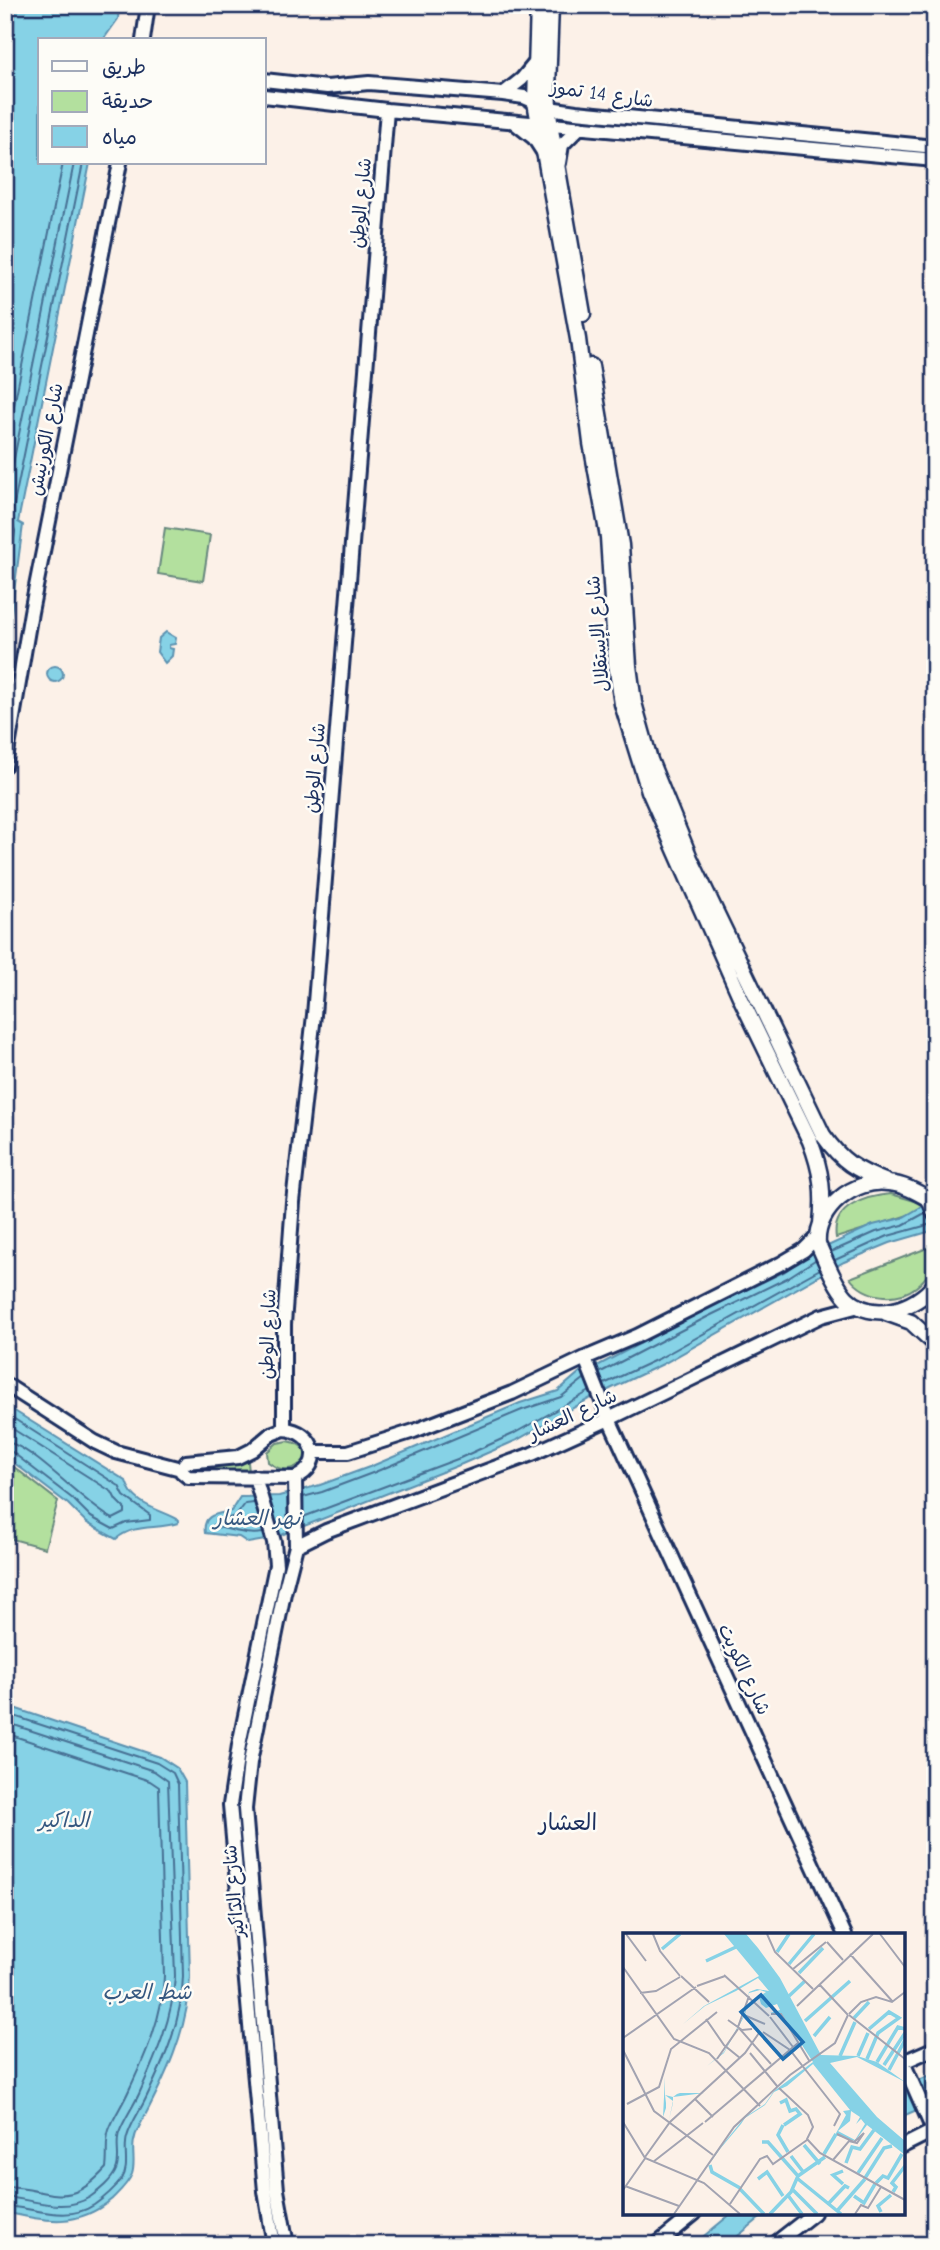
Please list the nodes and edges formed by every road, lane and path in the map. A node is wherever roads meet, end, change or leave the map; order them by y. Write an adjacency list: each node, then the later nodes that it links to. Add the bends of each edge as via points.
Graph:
1 (148, 5): 4 (main road)
2 (538, 5): 5 (main road, شارع الإستقلال)
3 (551, 5): 10 (main road, شارع الإستقلال)
4 (142, 38)
5 (536, 62): 7 (main road); 9 (main road, شارع الإستقلال)
6 (266, 80): 7 (main road, شارع 14 تموز)
7 (503, 94): 9 (main road, شارع 14 تموز)
8 (266, 96): 11 (main road, شارع 14 تموز)
9 (535, 102): 10 (main road, شارع 14 تموز); 13 (main road, شارع الإستقلال)
10 (549, 108): 13 (main road, شارع الإستقلال); 15 (main road, شارع 14 تموز)
11 (387, 110): 12 (main road, شارع 14 تموز); 34 (main road, شارع الوطن, via 314,1015 293,1202 284,1324)
12 (512, 121): 13 (main road, شارع 14 تموز); 16 (main road, via 534,138)
13 (544, 124): 14 (main road, شارع 14 تموز); 16 (main road, شارع الإستقلال); 19 (main road, شارع الإستقلال)
14 (580, 128): 17 (main road, شارع 14 تموز); 19 (main road, via 562,145)
15 (935, 147)
16 (545, 156): 24 (main road, شارع الإستقلال, via 609,545 622,704 649,791 818,1163 823,1186)
17 (935, 160)
18 (120, 164): 20 (main road, شارع الكورنيش, via 33,599)
19 (559, 167): 21 (main road, شارع الإستقلال, via 620,537 634,703 650,760 690,858 823,1135 852,1166)
20 (5, 765)
21 (887, 1182): 22 (main road, شارع الإستقلال); 24 (main road, via 847,1192 832,1206)
22 (932, 1193): 23 (main road)
23 (935, 1214)
24 (819, 1235): 27 (main road, via 845,1296); 31 (main road, via 782,1263)
25 (935, 1284): 29 (main road, via 901,1309)
26 (935, 1299): 28 (main road)
27 (859, 1306): 29 (main road); 33 (main road, شارع العشار, via 821,1316)
28 (935, 1308)
29 (881, 1311): 30 (main road, via 911,1322)
30 (935, 1344)
31 (587, 1364): 33 (main road, شارع الكويت); 35 (main road, via 414,1431 348,1452)
32 (5, 1384): 36 (main road, via 95,1442)
33 (609, 1419): 39 (main road, شارع العشار, via 532,1454); 42 (main road, شارع الكويت)
34 (284, 1429): 35 (main road, via 303,1434); 36 (main road, via 246,1454 186,1462)
35 (313, 1452): 38 (main road, via 309,1469)
36 (181, 1469): 37 (main road, via 188,1477)
37 (255, 1477): 38 (main road); 40 (main road, شارع الداكير, via 276,1564 233,1781 230,1805)
38 (295, 1483): 39 (main road, شارع الداكير)
39 (297, 1542): 41 (main road, شارع الداكير, via 247,1783)
40 (235, 1870): 41 (main road); 50 (main road, شارع الداكير)
41 (250, 1870): 51 (main road, شارع الداكير, via 277,2190)
42 (844, 1933)
43 (935, 2048): 44 (main road)
44 (905, 2064)
45 (905, 2067): 46 (main road)
46 (933, 2127): 47 (main road)
47 (905, 2145)
48 (693, 2215): 52 (main road)
49 (811, 2215): 53 (main road)
50 (274, 2245)
51 (287, 2245)
52 (656, 2245)
53 (773, 2245)

